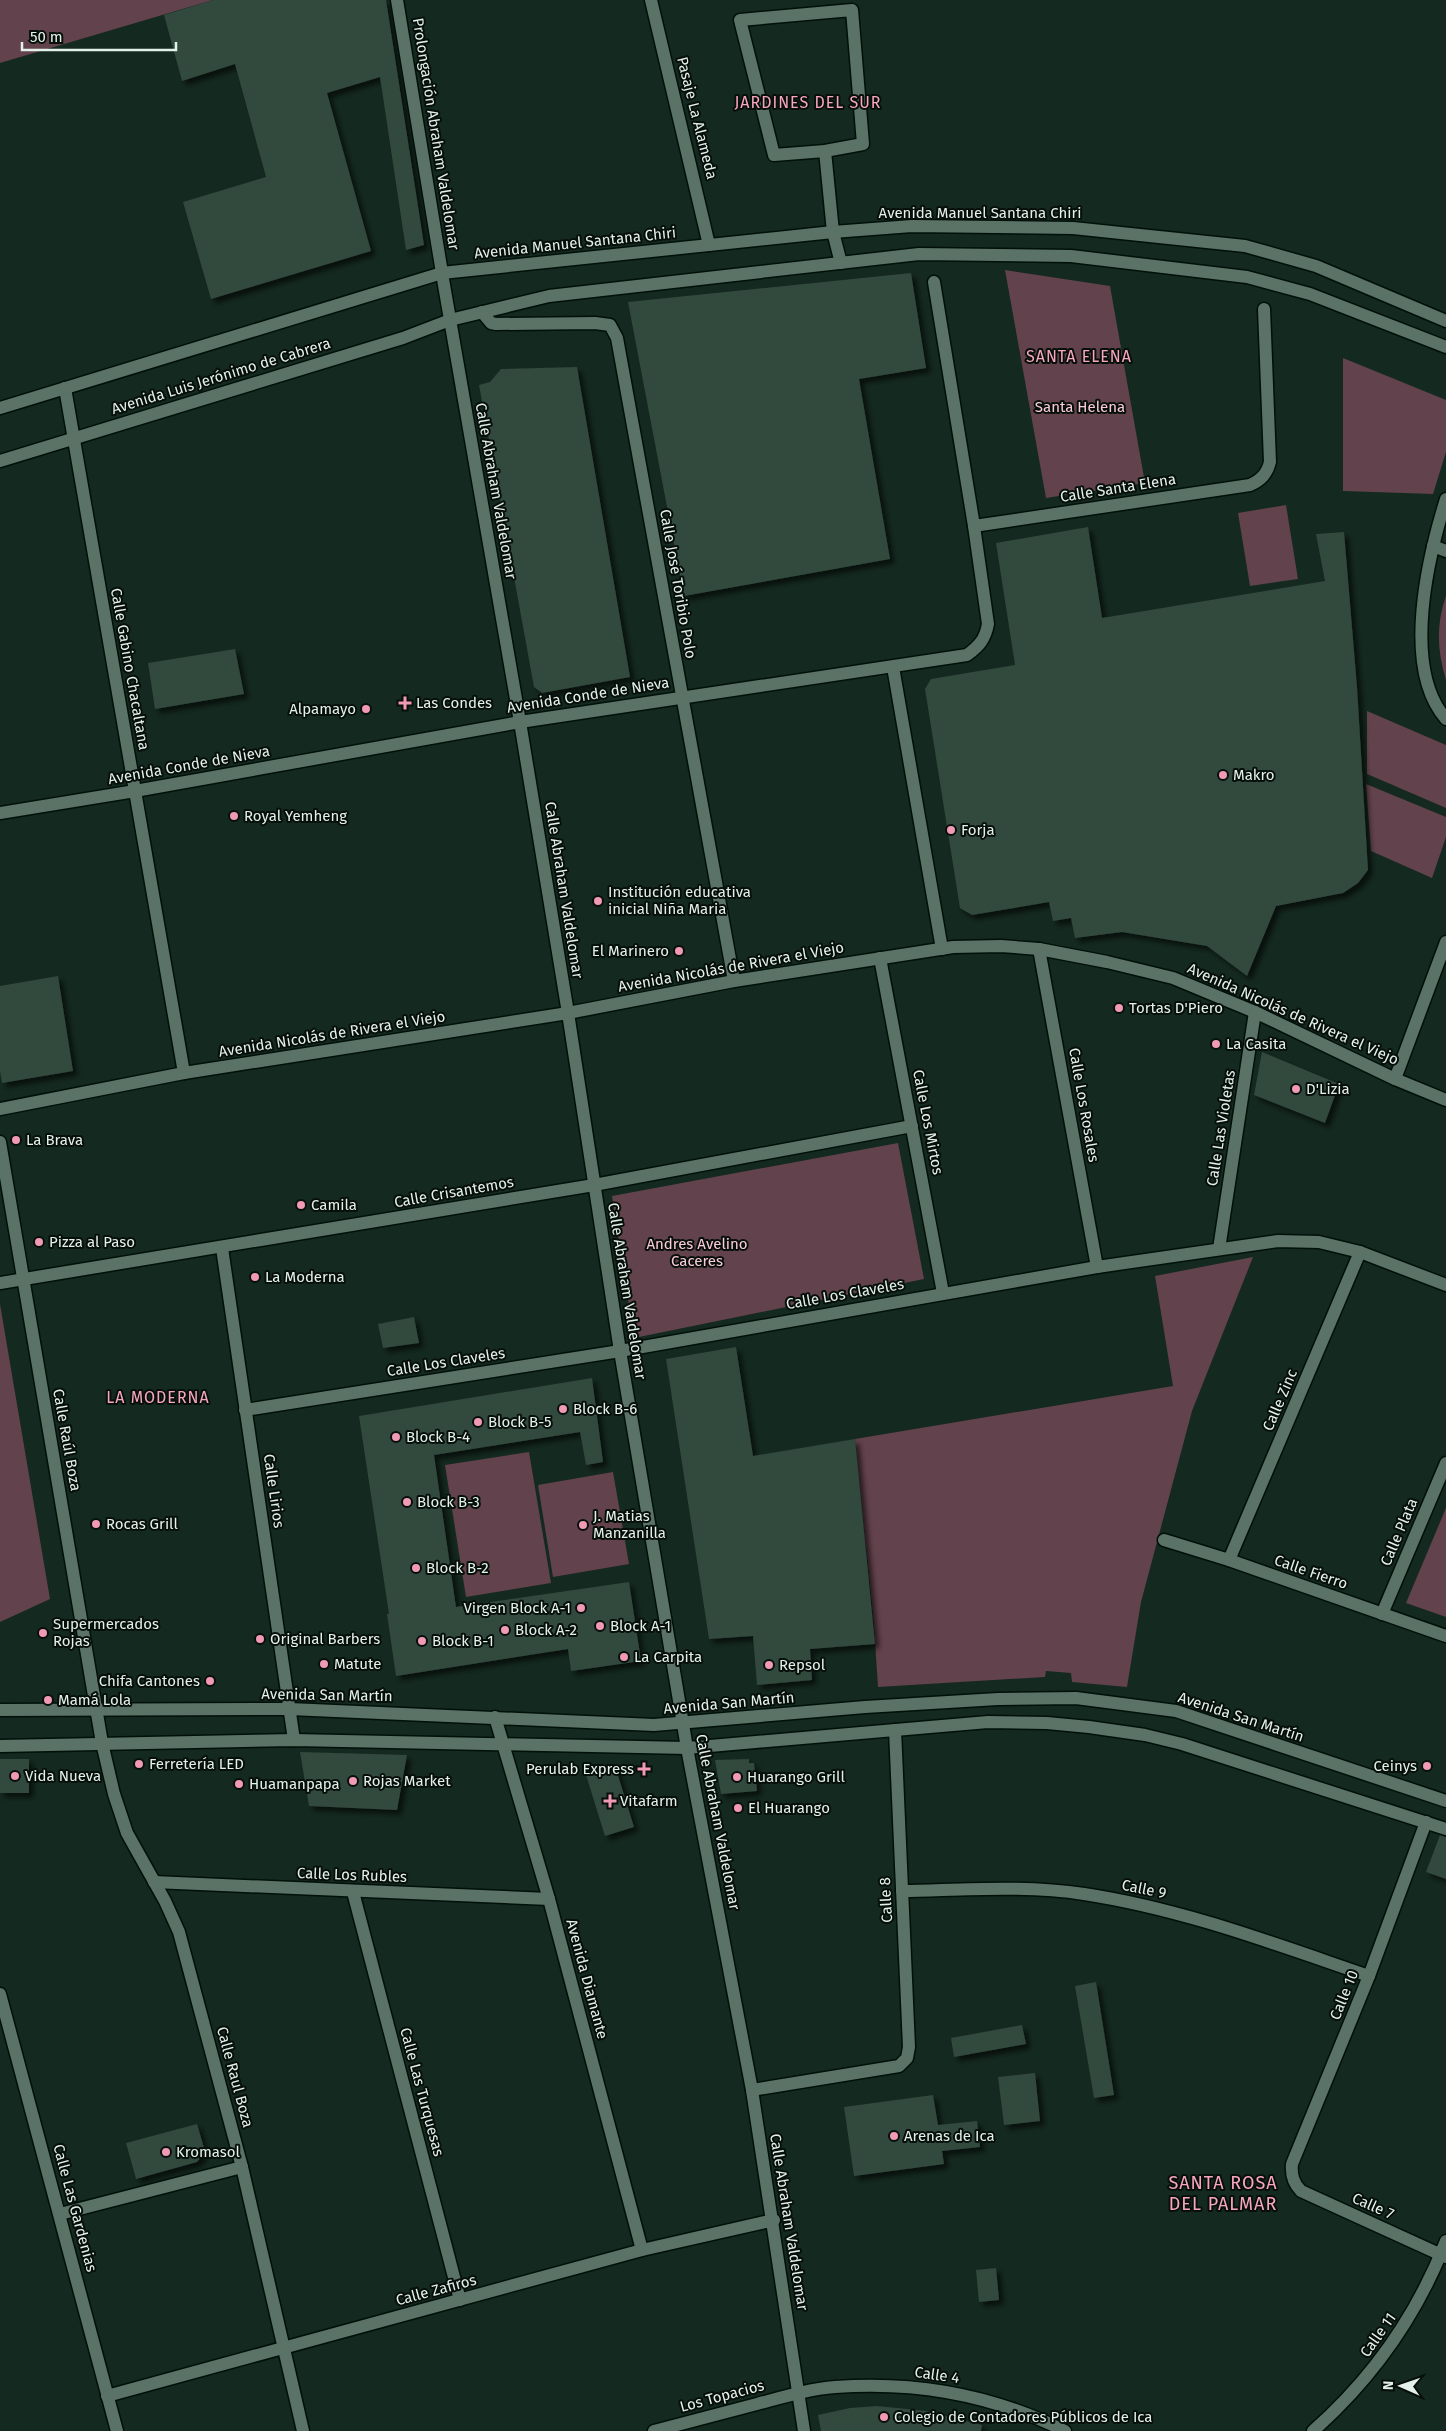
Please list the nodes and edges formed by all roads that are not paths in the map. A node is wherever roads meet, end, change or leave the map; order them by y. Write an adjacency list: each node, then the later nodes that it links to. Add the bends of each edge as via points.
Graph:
1 (397, 0): 7 (street, Prolongación Abraham Valdelomar)
2 (653, 1): 5 (street, Pasaje La Alameda)
3 (825, 151): 3 (street, via 774,155 740,20 852,10 863,144); 4 (street)
4 (834, 232): 5 (street, Avenida Manuel Santana Chiri); 6 (street); 12 (street, Avenida Manuel Santana Chiri, via 912,226 1073,228 1244,246 1316,266)
5 (710, 245): 7 (street, Avenida Manuel Santana Chiri)
6 (840, 263): 10 (street, via 549,296); 13 (street, via 919,254 1071,256 1247,277 1310,294)
7 (442, 273): 11 (street, Calle Abraham Valdelomar); 14 (street)
8 (934, 282): 19 (street)
9 (1264, 309): 19 (street, Calle Santa Elena, via 1270,462 1264,477 1250,485)
10 (482, 312): 11 (street); 23 (street, Calle José Toribio Polo, via 496,324 610,325 617,338)
11 (450, 320): 16 (street, Avenida Luis Jerónimo de Cabrera, via 403,338); 25 (street, Calle Abraham Valdelomar)
12 (1446, 321)
13 (1446, 347)
14 (65, 388): 15 (street); 16 (street, Calle Gabino Chacaltana)
15 (0, 408)
16 (74, 438): 17 (street, Avenida Luis Jerónimo de Cabrera); 26 (street, Calle Gabino Chacaltana)
17 (0, 461)
18 (1446, 499): 20 (street)
19 (974, 526): 22 (street, Avenida Conde de Nieva, via 988,624 984,640 974,650 958,658)
20 (1433, 546): 21 (street); 24 (street, via 1425,592 1422,656 1432,695)
21 (1446, 552)
22 (893, 667): 23 (street, Avenida Conde de Nieva); 29 (street)
23 (683, 698): 25 (street, Avenida Conde de Nieva); 32 (street, Calle José Toribio Polo)
24 (1446, 719)
25 (520, 722): 26 (street, Avenida Conde de Nieva); 34 (street, Calle Abraham Valdelomar)
26 (135, 792): 27 (street, Avenida Conde de Nieva); 35 (street, Calle Gabino Chacaltana)
27 (0, 813)
28 (1446, 942): 36 (street)
29 (942, 948): 30 (street, Avenida Nicolás de Rivera el Viejo, via 1001,946); 31 (street, Avenida Nicolás de Rivera el Viejo)
30 (1039, 949): 33 (street, Avenida Nicolás de Rivera el Viejo, via 1174,978); 45 (street, Calle Los Rosales)
31 (880, 958): 32 (street, Avenida Nicolás de Rivera el Viejo); 39 (street, Calle Los Mirtos)
32 (734, 981): 34 (street, Avenida Nicolás de Rivera el Viejo)
33 (1255, 1012): 36 (street, Avenida Nicolás de Rivera el Viejo); 43 (street, Calle Las Violetas)
34 (568, 1013): 35 (street, Avenida Nicolás de Rivera el Viejo); 41 (street, Calle Abraham Valdelomar)
35 (184, 1073): 38 (street, Avenida Nicolás de Rivera el Viejo)
36 (1395, 1079): 37 (street, Avenida Nicolás de Rivera el Viejo)
37 (1446, 1100)
38 (0, 1109)
39 (912, 1126): 41 (street, Calle Crisantemos); 49 (street, Calle Los Mirtos)
40 (0, 1142): 46 (street, Calle Raúl Boza)
41 (594, 1185): 42 (street, Calle Crisantemos); 50 (street, Calle Abraham Valdelomar)
42 (222, 1248): 46 (street, Calle Crisantemos); 51 (street, Calle Lirios)
43 (1219, 1248): 44 (street, Calle Los Claveles, via 1278,1241 1319,1242); 45 (street, Calle Los Claveles)
44 (1360, 1252): 48 (street, Calle Los Claveles); 54 (street, Calle Zinc)
45 (1098, 1267): 49 (street, Calle Los Claveles)
46 (23, 1279): 47 (street, Calle Crisantemos); 59 (street, Calle Raúl Boza)
47 (0, 1283)
48 (1446, 1285)
49 (944, 1293): 50 (street, Calle Los Claveles)
50 (620, 1350): 51 (street, Calle Los Claveles); 61 (street, Calle Abraham Valdelomar)
51 (245, 1410): 57 (street, Calle Lirios)
52 (1446, 1463): 55 (street, Calle Plata)
53 (1164, 1540): 54 (street, Calle Fierro)
54 (1229, 1560): 55 (street, Calle Fierro)
55 (1382, 1614): 56 (street, Calle Fierro)
56 (1446, 1636)
57 (290, 1709): 59 (street, Avenida San Martín); 60 (street, Avenida San Martín); 63 (street, Calle Lirios)
58 (0, 1710): 59 (street, Avenida San Martín)
59 (97, 1711): 64 (street, Calle Raúl Boza)
60 (495, 1717): 61 (street, Avenida San Martín); 65 (street, Avenida Diamante)
61 (684, 1724): 67 (street, Calle Abraham Valdelomar); 68 (street, Avenida San Martín, via 865,1707 998,1699 1085,1698 1176,1711)
62 (895, 1730): 67 (street); 69 (street, via 988,1722 1047,1723 1145,1735); 72 (street, Calle 8)
63 (294, 1740): 64 (street); 65 (street)
64 (102, 1743): 66 (street); 71 (street, Calle Raul Boza, via 127,1834)
65 (503, 1744): 67 (street); 74 (street, Avenida Diamante)
66 (0, 1746)
67 (687, 1748): 77 (street, Calle Abraham Valdelomar)
68 (1446, 1801)
69 (1426, 1822): 70 (street); 75 (street, Calle 10)
70 (1446, 1829)
71 (154, 1882): 73 (street, Calle Los Rubles); 78 (street, Calle Raul Boza, via 179,1932)
72 (902, 1891): 75 (street, Calle 9, via 1032,1890 1144,1904 1208,1921); 77 (street, Calle 8, via 907,2058 900,2066)
73 (353, 1892): 74 (street, Calle Los Rubles); 85 (street, Calle Las Turquesas)
74 (549, 1899): 83 (street, Avenida Diamante)
75 (1370, 1976): 79 (street, Calle 10, via 1292,2164)
76 (0, 1994): 80 (street, Calle Las Gardenias)
77 (752, 2090): 81 (street, Calle Abraham Valdelomar)
78 (242, 2167): 80 (street); 86 (street, Calle Raul Boza)
79 (1292, 2179): 84 (street, Calle 7, via 1308,2195)
80 (60, 2214): 88 (street, Calle Las Gardenias)
81 (774, 2220): 83 (street, Calle Zafiros); 87 (street, Calle Abraham Valdelomar)
82 (1446, 2241): 84 (street, Calle 11)
83 (642, 2250): 85 (street, Calle Zafiros)
84 (1443, 2255): 94 (street, Calle 11, via 1408,2320 1373,2370)
85 (460, 2300): 86 (street, Calle Zafiros)
86 (284, 2349): 88 (street, Calle Zafiros); 90 (street, Calle Raul Boza)
87 (798, 2393): 91 (street, Los Topacios); 92 (street, Calle Abraham Valdelomar); 93 (street, Calle 4, via 835,2387 910,2386 946,2391 1010,2408)
88 (107, 2396): 89 (street, Calle Las Gardenias)
89 (116, 2431)
90 (303, 2431)
91 (654, 2431)
92 (804, 2431)
93 (1065, 2431)
94 (1313, 2431)

